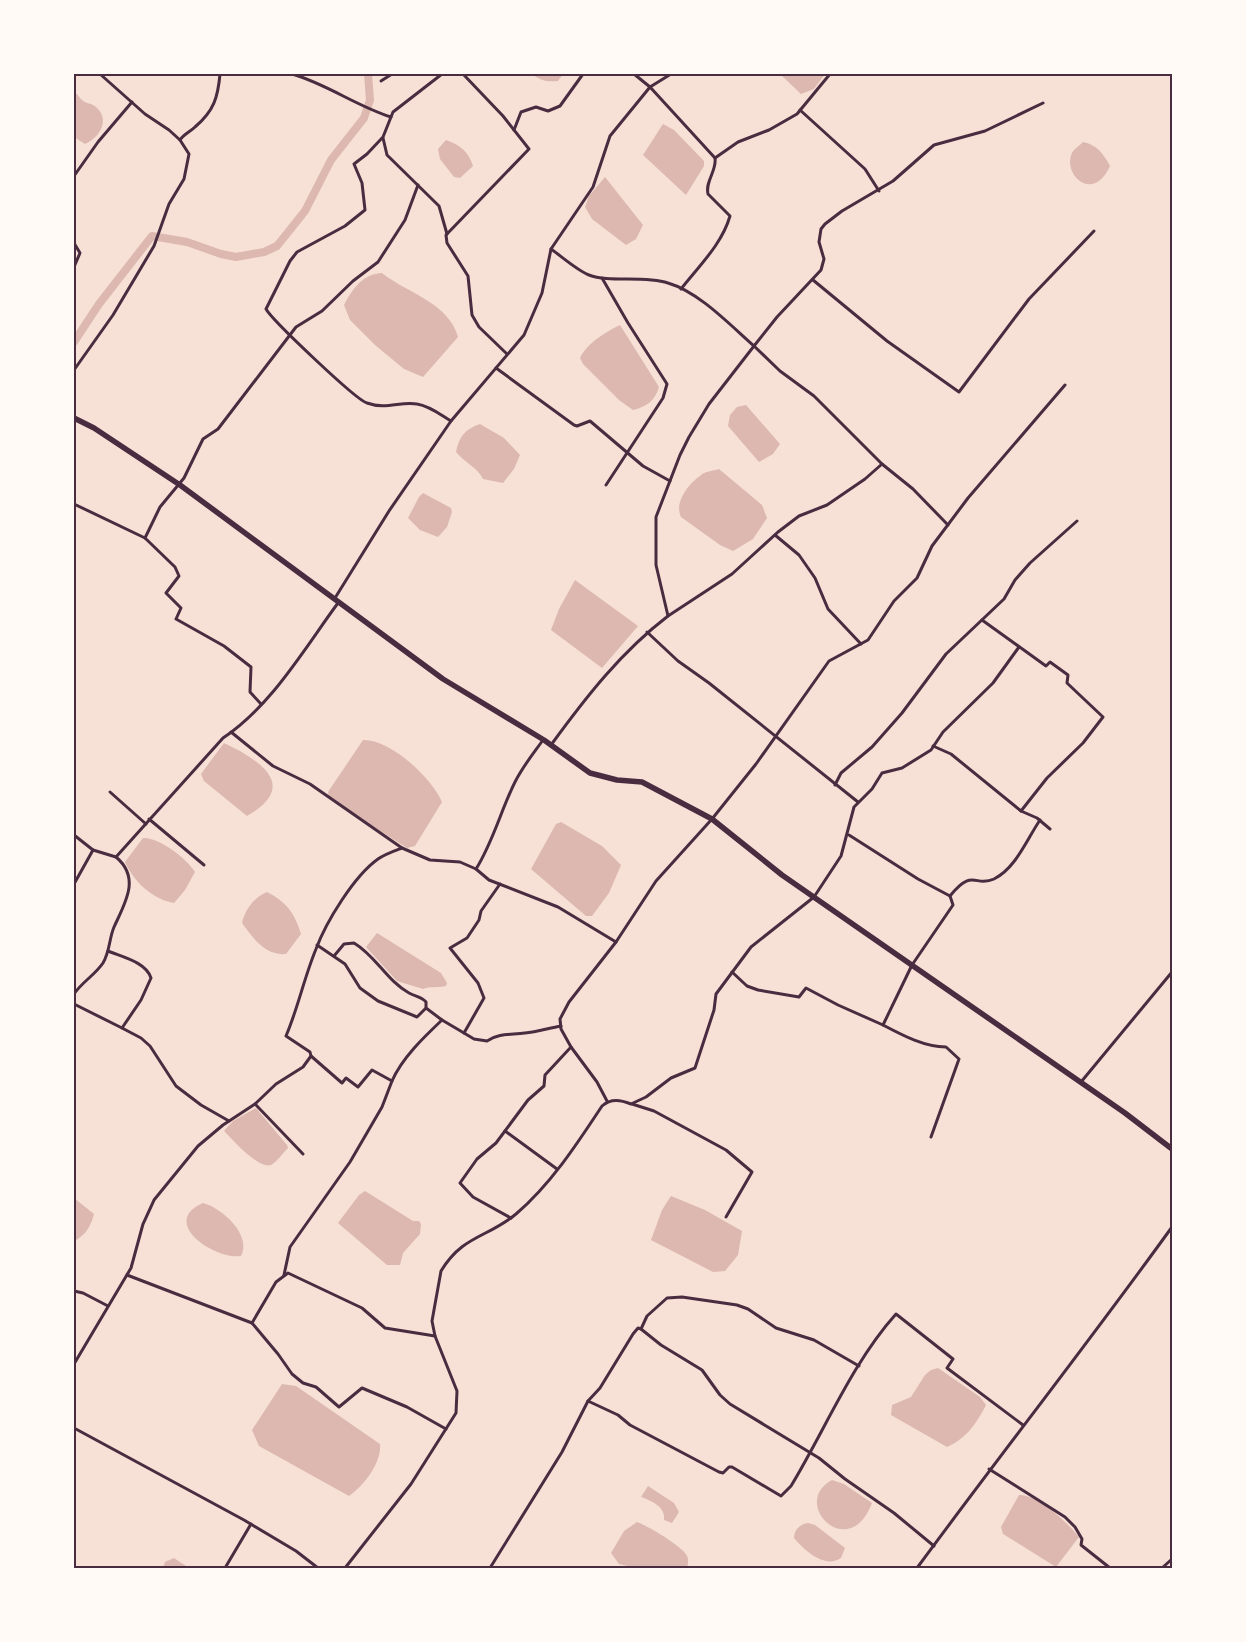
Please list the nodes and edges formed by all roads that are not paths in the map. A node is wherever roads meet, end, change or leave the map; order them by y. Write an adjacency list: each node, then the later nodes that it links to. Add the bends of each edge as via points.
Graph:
1 (100, 74): 17 (street)
2 (220, 74): 23 (street, via 214,106)
3 (257, 74): 4 (street)
4 (276, 74)
5 (292, 74): 20 (street)
6 (392, 74): 15 (street)
7 (442, 74): 20 (street, via 397,108)
8 (463, 74): 21 (street)
9 (583, 74): 21 (street, via 560,106 548,111 536,107 521,112)
10 (634, 74): 16 (street)
11 (658, 74): 14 (street)
12 (671, 74): 14 (street)
13 (830, 74): 19 (street)
14 (664, 78): 16 (street)
15 (380, 81)
16 (650, 87): 24 (street); 33 (street, via 610,136 593,188)
17 (132, 102): 23 (street); 26 (street)
18 (1043, 103): 29 (street, via 985,132 934,145)
19 (800, 110): 24 (street, via 769,130 738,142); 29 (street, via 865,169)
20 (391, 118): 22 (street)
21 (514, 130): 31 (street, via 529,149)
22 (382, 137): 28 (street, via 387,155); 38 (street, via 354,164 362,183 366,210 345,226 297,252 266,305 267,312)
23 (180, 140): 42 (street, via 189,160 162,228 113,315)
24 (715, 158): 37 (street, via 716,166 707,189 730,216 727,228)
25 (74, 165): 26 (street)
26 (80, 169): 27 (street)
27 (74, 176)
28 (418, 186): 31 (street, via 439,206); 38 (street, via 405,220 378,262)
29 (879, 191): 36 (street, via 834,217 821,229 819,242 824,264)
30 (1094, 231): 36 (street, via 1029,299 959,392 886,341)
31 (447, 234): 40 (street, via 447,243 468,276 472,315 479,327)
32 (74, 243): 34 (street, via 80,253)
33 (551, 249): 35 (street, via 588,275); 40 (street, via 542,293 524,335)
34 (74, 267)
35 (602, 277): 37 (street, via 658,281); 46 (street, via 667,384 663,398)
36 (814, 280): 39 (street)
37 (681, 289): 39 (street, via 725,320)
38 (290, 334): 45 (street, via 366,403 382,406 415,403); 49 (street, via 218,429 203,439)
39 (754, 346): 47 (street, via 780,371 814,396); 48 (street, via 709,404 680,455)
40 (507, 354): 41 (street)
41 (496, 368): 45 (street); 46 (street, via 574,425 590,421)
42 (74, 370)
43 (1065, 385): 53 (street)
44 (74, 418): 49 (highway)
45 (451, 421): 56 (street, via 390,511)
46 (628, 454): 48 (street); 50 (street)
47 (882, 464): 53 (street, via 914,489); 54 (street, via 827,505 799,516)
48 (670, 481): 57 (street, via 656,517 656,565)
49 (180, 485): 55 (street, via 160,507); 56 (highway)
50 (606, 485)
51 (74, 504): 55 (street)
52 (1077, 521): 58 (street, via 1030,563 1004,599)
53 (948, 525): 60 (street, via 932,546 917,578 894,601)
54 (775, 535): 57 (street, via 732,574); 60 (street, via 799,555 815,578 828,609)
55 (145, 538): 62 (street, via 175,567 179,576 166,593 181,608 176,619 224,646 251,667 250,692)
56 (336, 601): 62 (street, via 282,679); 65 (highway, via 444,679)
57 (668, 616): 59 (street)
58 (982, 620): 61 (street); 68 (street, via 946,654 902,713 872,747 841,772)
59 (647, 632): 64 (street, via 678,661); 66 (street, via 591,690)
60 (862, 644): 64 (street, via 829,661)
61 (1019, 647): 67 (street, via 993,683); 71 (street, via 1041,664 1046,666 1050,662 1068,675 1067,683 1104,717)
62 (260, 704): 63 (street, via 243,724)
63 (231, 732): 72 (street); 79 (street, via 274,766 310,784)
64 (776, 736): 68 (street); 73 (street)
65 (544, 740): 66 (highway); 83 (street, via 514,783)
66 (550, 746): 73 (highway, via 590,773 642,782)
67 (933, 746): 70 (street, via 902,768 882,773); 71 (street, via 962,762)
68 (835, 785): 70 (street)
69 (110, 792): 75 (street)
70 (858, 802): 78 (street, via 854,806)
71 (1021, 811): 74 (street)
72 (149, 819): 75 (street); 82 (street)
73 (712, 819): 87 (highway); 88 (street, via 656,881)
74 (1040, 820): 76 (street); 86 (street, via 1004,872 992,880 972,878)
75 (146, 824): 81 (street)
76 (1050, 829)
77 (74, 835): 80 (street)
78 (848, 835): 86 (street, via 918,880); 87 (street, via 841,856)
79 (402, 848): 83 (street, via 430,860 460,862); 89 (street, via 368,867 343,900)
80 (93, 850): 81 (street); 84 (street)
81 (116, 857): 90 (street, via 125,867 131,890 114,926)
82 (204, 866)
83 (476, 869): 85 (street)
84 (74, 884)
85 (500, 884): 88 (street, via 558,907); 104 (street, via 471,932 450,948 478,983 484,998)
86 (950, 896): 92 (street, via 953,904)
87 (814, 897): 92 (highway); 93 (street, via 751,947)
88 (616, 942): 102 (street, via 569,1002)
89 (318, 945): 91 (street); 106 (street, via 286,1036)
90 (108, 951): 96 (street, via 96,972); 103 (street, via 138,963 150,973 151,978)
91 (334, 956): 99 (street, via 345,964 360,988 378,1001 417,1016); 99 (street, via 344,944 354,943 372,957 385,975 410,994 423,998)
92 (912, 965): 101 (street); 108 (highway)
93 (732, 972): 101 (street, via 747,986 758,990 799,997 806,988); 111 (street, via 716,994 695,1068 671,1078)
94 (1172, 972): 108 (street)
95 (74, 984): 96 (street)
96 (78, 988): 97 (street)
97 (74, 994)
98 (74, 1004): 103 (street)
99 (426, 1008): 100 (street)
100 (442, 1020): 104 (street); 107 (street, via 428,1032)
101 (883, 1025): 114 (street, via 921,1042 946,1047 959,1059)
102 (560, 1026): 104 (street, via 507,1034 487,1041); 105 (street)
103 (122, 1028): 112 (street, via 150,1046 176,1086)
104 (464, 1033)
105 (571, 1047): 109 (street); 113 (street, via 545,1075 544,1086 528,1100)
106 (311, 1056): 107 (street, via 342,1083 346,1078 358,1087 372,1070); 110 (street, via 303,1067 276,1084)
107 (392, 1081): 122 (street, via 382,1107 350,1162 290,1247)
108 (1081, 1082): 115 (highway)
109 (607, 1101): 111 (street, via 622,1100); 117 (street)
110 (255, 1104): 112 (street); 116 (street)
111 (631, 1104): 118 (street, via 654,1111 726,1150 752,1172)
112 (229, 1121): 121 (street, via 198,1146 154,1200)
113 (505, 1131): 117 (street); 119 (street, via 477,1159 460,1183 473,1197)
114 (930, 1137)
115 (1172, 1149)
116 (303, 1154)
117 (557, 1169): 119 (street)
118 (726, 1217)
119 (511, 1218): 127 (street, via 457,1249 445,1264 432,1312)
120 (1172, 1228): 131 (street)
121 (127, 1275): 124 (street); 125 (street)
122 (284, 1276): 125 (street, via 276,1282); 127 (street, via 288,1273 362,1308 385,1328)
123 (74, 1291): 124 (street)
124 (108, 1306): 128 (street)
125 (252, 1323): 133 (street, via 292,1374 303,1383 316,1387 339,1407 362,1388 407,1407)
126 (641, 1329): 129 (street, via 647,1316 667,1298 727,1302 748,1309 776,1328 814,1340); 130 (street, via 633,1334 600,1388); 134 (street, via 702,1370 730,1404)
127 (435, 1336): 133 (street, via 457,1391 456,1413)
128 (74, 1364)
129 (859, 1366): 131 (street, via 896,1314 953,1359 947,1368); 134 (street)
130 (588, 1401): 134 (street, via 719,1472 732,1467 781,1496 791,1486); 142 (street, via 566,1445)
131 (1024, 1425): 135 (street)
132 (74, 1428): 136 (street)
133 (446, 1429): 141 (street, via 412,1484)
134 (810, 1452): 137 (street)
135 (989, 1469): 137 (street); 144 (street, via 1065,1517 1082,1539 1081,1545)
136 (251, 1524): 139 (street); 140 (street)
137 (934, 1546): 143 (street)
138 (1172, 1559): 145 (street)
139 (225, 1568)
140 (318, 1568)
141 (344, 1568)
142 (490, 1568)
143 (917, 1568)
144 (1110, 1568)
145 (1162, 1568)

